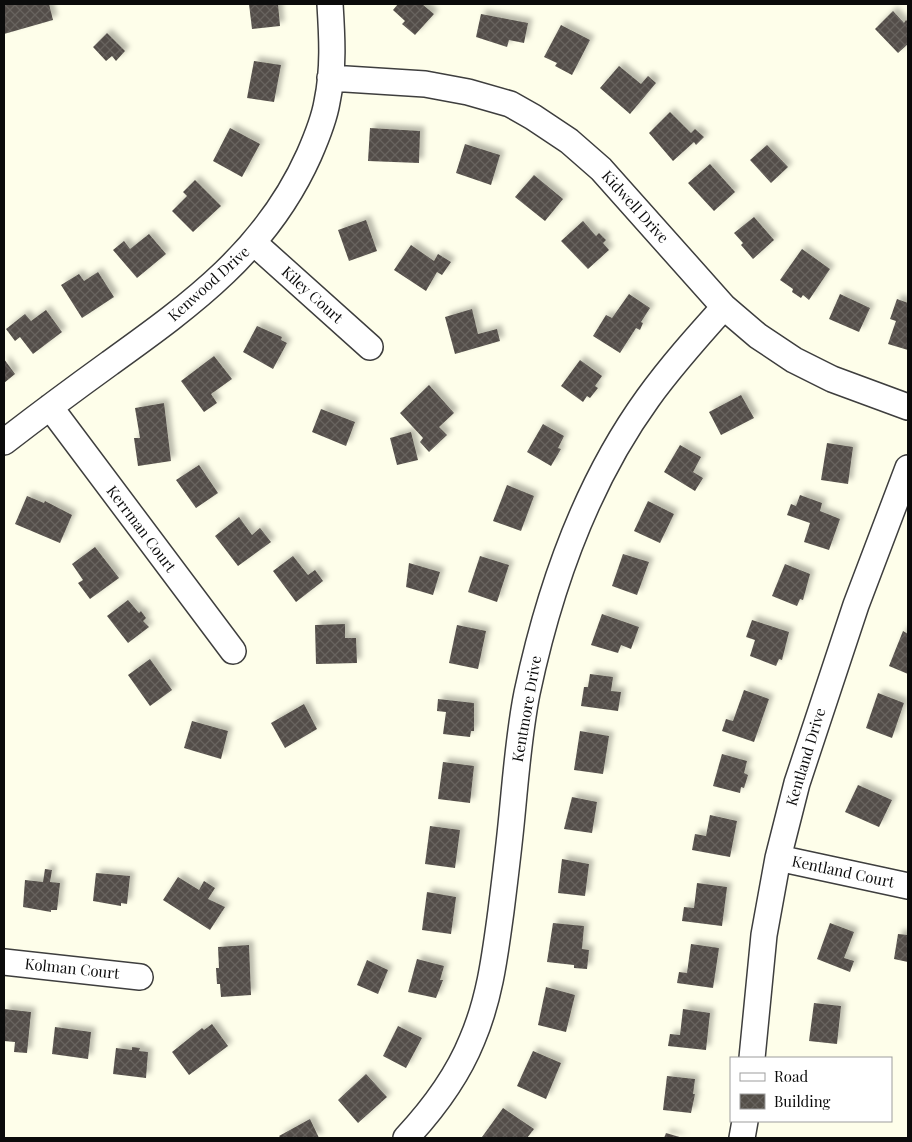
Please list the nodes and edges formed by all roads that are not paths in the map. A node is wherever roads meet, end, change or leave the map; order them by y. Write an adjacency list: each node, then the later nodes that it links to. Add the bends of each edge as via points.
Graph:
1 (330, 4): 2 (street, Kenwood Drive)
2 (330, 78): 3 (street, Kenwood Drive, via 327,103 300,174 279,211); 4 (street, Kidwell Drive, via 425,84 468,92 510,104 533,116 569,140 601,169)
3 (254, 243): 5 (street, Kiley Court); 6 (street, Kenwood Drive, via 215,282 167,322)
4 (724, 307): 7 (street, Kidwell Drive, via 758,336 794,360 832,379); 17 (street, Kentmore Drive, via 646,400 586,505 563,561 527,694 494,964 486,1003 454,1076 427,1116)
5 (370, 347)
6 (50, 407): 8 (street, Kenwood Drive); 10 (street, Kerrman Court)
7 (908, 407)
8 (4, 442)
9 (908, 468): 11 (street, Kentland Drive, via 810,738)
10 (232, 651)
11 (778, 858): 12 (street, Kentland Court); 15 (street, Kentland Drive, via 764,935)
12 (908, 886)
13 (4, 962): 14 (street, Kolman Court)
14 (140, 977)
15 (752, 1057)
16 (745, 1122): 18 (street)
17 (406, 1138)
18 (742, 1138)

